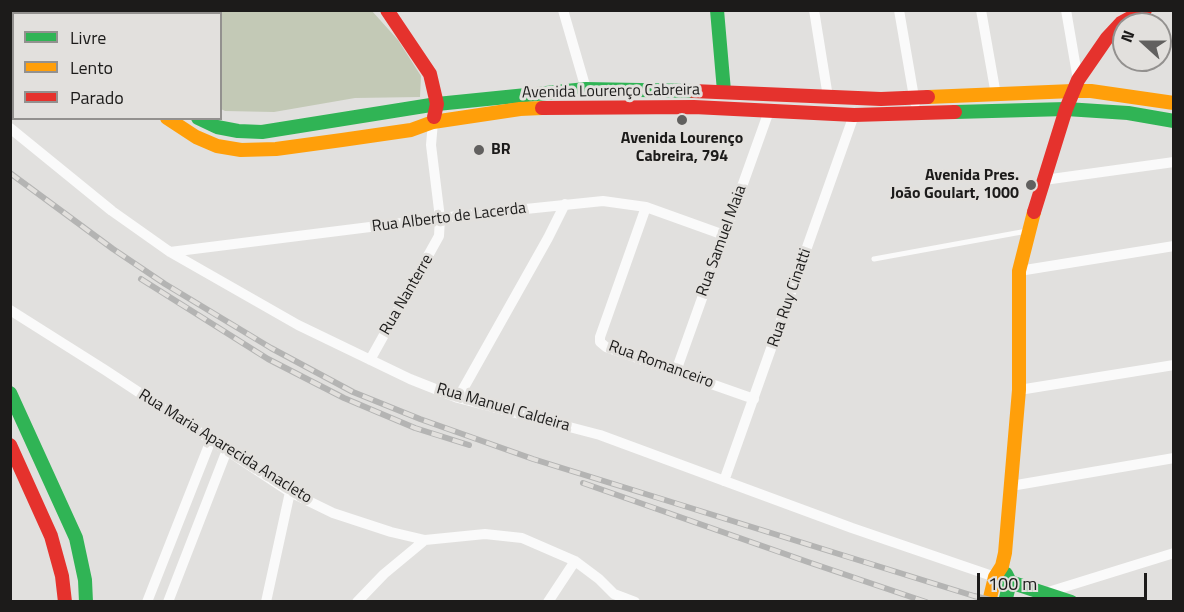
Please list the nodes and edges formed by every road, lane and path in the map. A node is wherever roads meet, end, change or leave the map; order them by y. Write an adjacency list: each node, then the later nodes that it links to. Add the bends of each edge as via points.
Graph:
1 (387, 10): 16 (main road, via 430,74)
2 (563, 10): 10 (street)
3 (717, 10): 11 (main road)
4 (814, 10): 13 (street)
5 (899, 10): 14 (street)
6 (981, 10): 12 (street)
7 (1066, 10): 9 (street)
8 (1145, 10): 9 (main road, via 1121,23)
9 (1075, 85): 12 (main road, Avenida Lourenço Cabreira); 15 (main road, Avenida Lourenço Cabreira, via 1090,91); 17 (main road)
10 (586, 89): 11 (main road, Avenida Lourenço Cabreira); 16 (main road, Avenida Lourenço Cabreira)
11 (724, 91): 13 (main road, Avenida Lourenço Cabreira)
12 (996, 95): 14 (main road, Avenida Lourenço Cabreira)
13 (828, 97): 14 (main road, Avenida Lourenço Cabreira)
14 (914, 97): 20 (street)
15 (1173, 103)
16 (437, 104): 22 (main road, Avenida Lourenço Cabreira, via 262,132 217,127); 24 (main road)
17 (1066, 109): 20 (main road, Avenida Lourenço Cabreira); 23 (main road, Avenida Lourenço Cabreira); 27 (main road)
18 (769, 111): 19 (main road, Avenida Lourenço Cabreira); 24 (main road, Avenida Lourenço Cabreira, via 597,106 520,109); 32 (street, Rua Samuel Maia)
19 (854, 115): 20 (main road, Avenida Lourenço Cabreira); 46 (street, Rua Ruy Cinatti)
20 (916, 115)
21 (170, 120): 24 (main road, Avenida Lourenço Cabreira, via 217,146 241,150 354,139 411,130)
22 (202, 120)
23 (1173, 121)
24 (433, 122): 30 (street, Rua Nanterre, via 431,145)
25 (10, 128): 34 (street, Rua Manuel Caldeira, via 112,211)
26 (1173, 162): 27 (street)
27 (1044, 180): 31 (main road)
28 (565, 204): 29 (street, Rua Alberto de Lacerda, via 603,201); 30 (street, Rua Alberto de Lacerda); 45 (street)
29 (646, 207): 32 (street, Rua Alberto de Lacerda); 42 (street, Rua Romanceiro, via 600,342)
30 (440, 218): 34 (street, Rua Alberto de Lacerda); 40 (street, Rua Nanterre, via 433,249)
31 (1028, 231): 35 (lane); 36 (main road)
32 (724, 235): 42 (street, Rua Samuel Maia)
33 (1173, 246): 36 (street)
34 (170, 252): 40 (street, Rua Manuel Caldeira, via 298,325)
35 (874, 259)
36 (1019, 271): 43 (main road)
37 (10, 310): 39 (street, Rua Maria Aparecida Anacleto)
38 (10, 319): 39 (street, Rua Maria Aparecida Anacleto)
39 (27, 320): 47 (street, Rua Maria Aparecida Anacleto)
40 (370, 360): 45 (street, Rua Manuel Caldeira)
41 (1173, 365): 43 (street)
42 (676, 371): 46 (street, Rua Romanceiro)
43 (1019, 390): 52 (main road)
44 (10, 393): 63 (main road, via 76,538)
45 (458, 398): 51 (street, Rua Manuel Caldeira, via 600,435)
46 (754, 399): 51 (street, Rua Ruy Cinatti)
47 (211, 440): 48 (street, Rua Maria Aparecida Anacleto); 64 (street)
48 (227, 450): 53 (street, Rua Maria Aparecida Anacleto); 65 (street)
49 (12, 453): 62 (main road, via 51,536)
50 (1173, 458): 52 (street)
51 (724, 481): 57 (street, Rua Manuel Caldeira, via 852,528)
52 (1011, 486): 57 (main road)
53 (290, 492): 54 (street, Rua Maria Aparecida Anacleto, via 351,520); 66 (street)
54 (425, 540): 56 (street, Rua Maria Aparecida Anacleto, via 484,534 522,538); 67 (street)
55 (1173, 553): 59 (street)
56 (575, 561): 60 (street, Rua Maria Aparecida Anacleto); 68 (street)
57 (999, 572): 58 (main road); 70 (main road)
58 (1010, 582): 59 (main road); 61 (main road)
59 (1040, 592): 61 (main road, via 1019,590); 71 (main road)
60 (616, 598): 69 (street, Rua Maria Aparecida Anacleto)
61 (1005, 599)
62 (65, 602)
63 (86, 602)
64 (147, 602)
65 (168, 602)
66 (266, 602)
67 (357, 602)
68 (548, 602)
69 (635, 602)
70 (989, 602)
71 (1071, 602)

